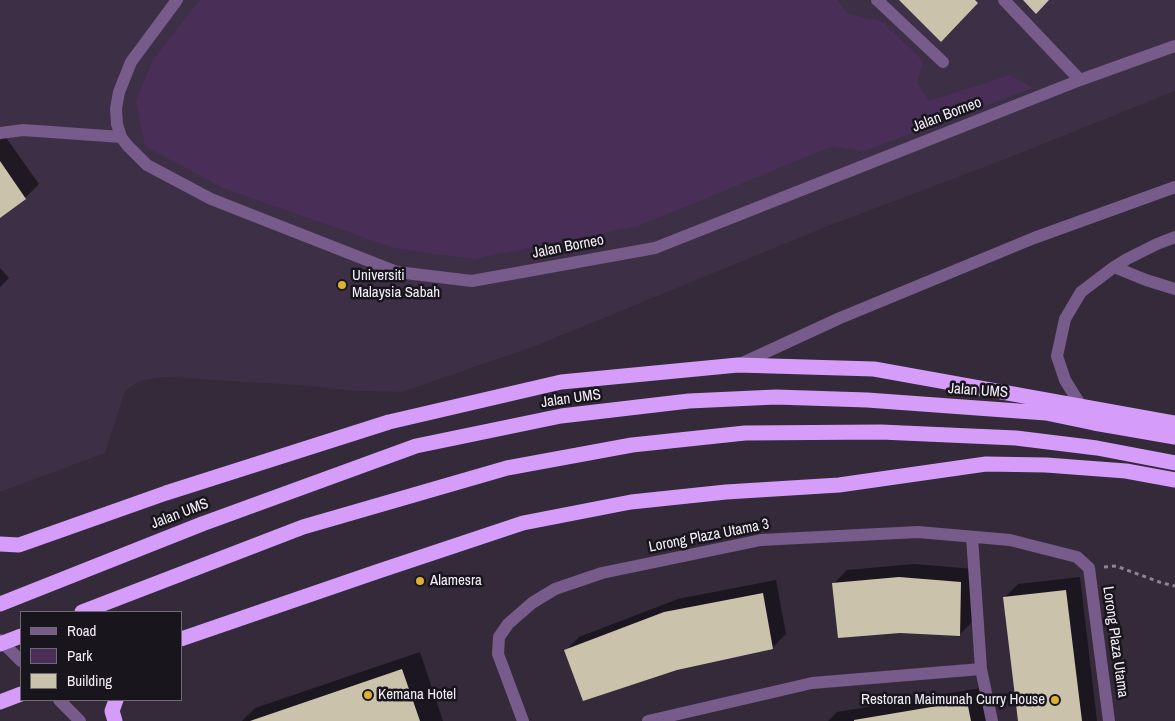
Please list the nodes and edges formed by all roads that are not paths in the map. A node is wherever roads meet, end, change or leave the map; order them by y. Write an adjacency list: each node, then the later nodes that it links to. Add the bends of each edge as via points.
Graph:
1 (177, 0): 8 (street, via 131,62 116,109)
2 (877, 0): 5 (street)
3 (1004, 0): 6 (street)
4 (1175, 46): 6 (street, Jalan Borneo)
5 (943, 62)
6 (1080, 80): 8 (street, Jalan Borneo, via 654,248 472,281 397,272 211,199 146,165)
7 (0, 133): 8 (street, via 22,130)
8 (121, 137)
9 (1175, 187): 13 (street, via 1034,238 840,318)
10 (1175, 237): 11 (street)
11 (1114, 267): 12 (street); 14 (street, via 1081,292 1065,319 1057,356 1064,380)
12 (1175, 289)
13 (738, 365): 14 (highway, via 874,369); 21 (highway, via 562,382 389,422 166,493)
14 (1081, 406): 15 (highway)
15 (1175, 423)
16 (1175, 438): 24 (highway, Jalan UMS, via 1046,413 867,400 776,397 689,402 561,416 416,446 202,524)
17 (1175, 463): 25 (highway, via 1097,448 1016,438 881,432 745,433 632,445 508,468 303,527)
18 (1175, 480): 27 (highway, via 1126,471 986,464 839,485 631,502 523,523)
19 (972, 537): 23 (street, Lorong Plaza Utama 3, via 1010,540 1076,557); 30 (street); 37 (street, Lorong Plaza Utama 3, via 918,532 761,540 602,573 555,589 532,602 499,637 498,654)
20 (0, 544): 21 (highway)
21 (19, 545): 22 (highway)
22 (0, 554)
23 (1088, 568): 40 (street, Lorong Plaza Utama)
24 (0, 604)
25 (85, 611)
26 (20, 636): 28 (highway, bridge)
27 (182, 639)
28 (0, 642): 29 (street)
29 (20, 661)
30 (981, 669): 38 (street, via 812,683); 39 (street)
31 (20, 694): 34 (highway)
32 (61, 701): 35 (street)
33 (116, 701): 36 (highway, via 112,711)
34 (0, 702)
35 (80, 721)
36 (115, 721)
37 (523, 721)
38 (648, 721)
39 (992, 721)
40 (1109, 721)

